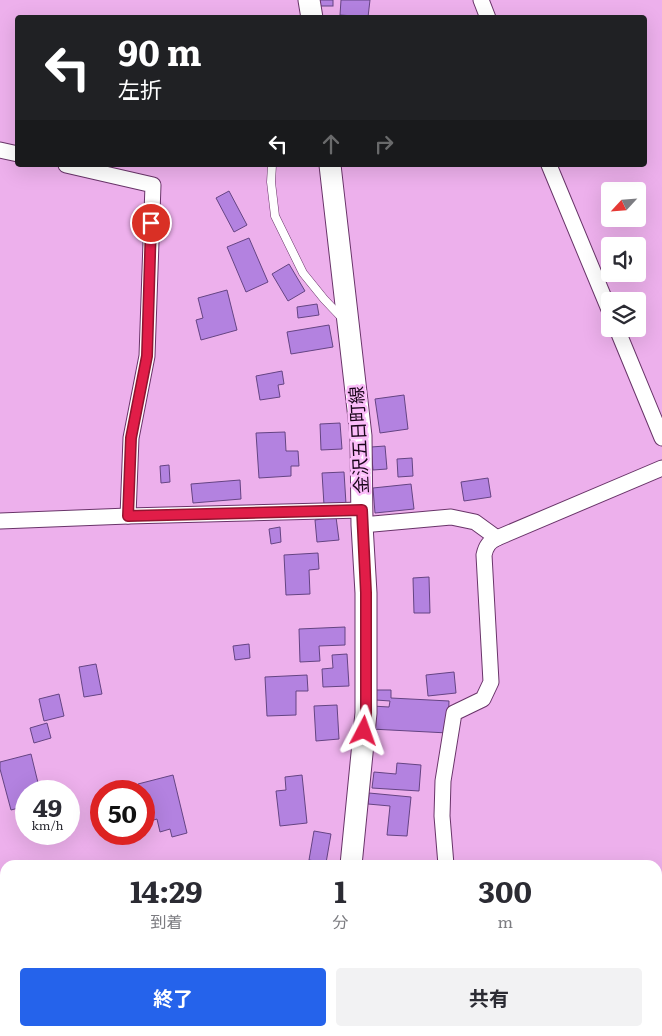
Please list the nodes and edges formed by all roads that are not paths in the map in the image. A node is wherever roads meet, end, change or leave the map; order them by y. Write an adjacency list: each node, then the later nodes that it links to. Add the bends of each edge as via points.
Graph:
1 (309, 0): 3 (main road)
2 (481, 0): 4 (street)
3 (312, 15)
4 (487, 15)
5 (0, 150): 6 (street)
6 (15, 153)
7 (75, 167): 16 (street, via 153,185 147,356 131,438)
8 (272, 167): 12 (lane, via 276,216 303,273)
9 (330, 167): 12 (main road, 金沢五日町線)
10 (550, 167): 11 (street)
11 (602, 292)
12 (349, 325): 17 (main road, 金沢五日町線, via 361,436)
13 (620, 337): 14 (street)
14 (662, 438)
15 (662, 468): 19 (street)
16 (128, 516): 17 (street); 18 (street)
17 (362, 518): 19 (street, via 451,517 475,522); 20 (main road, 金沢五日町線, via 366,713)
18 (0, 521)
19 (497, 538): 21 (street, via 486,547 484,555 491,682 482,699 454,713 443,781)
20 (351, 860)
21 (446, 860)

